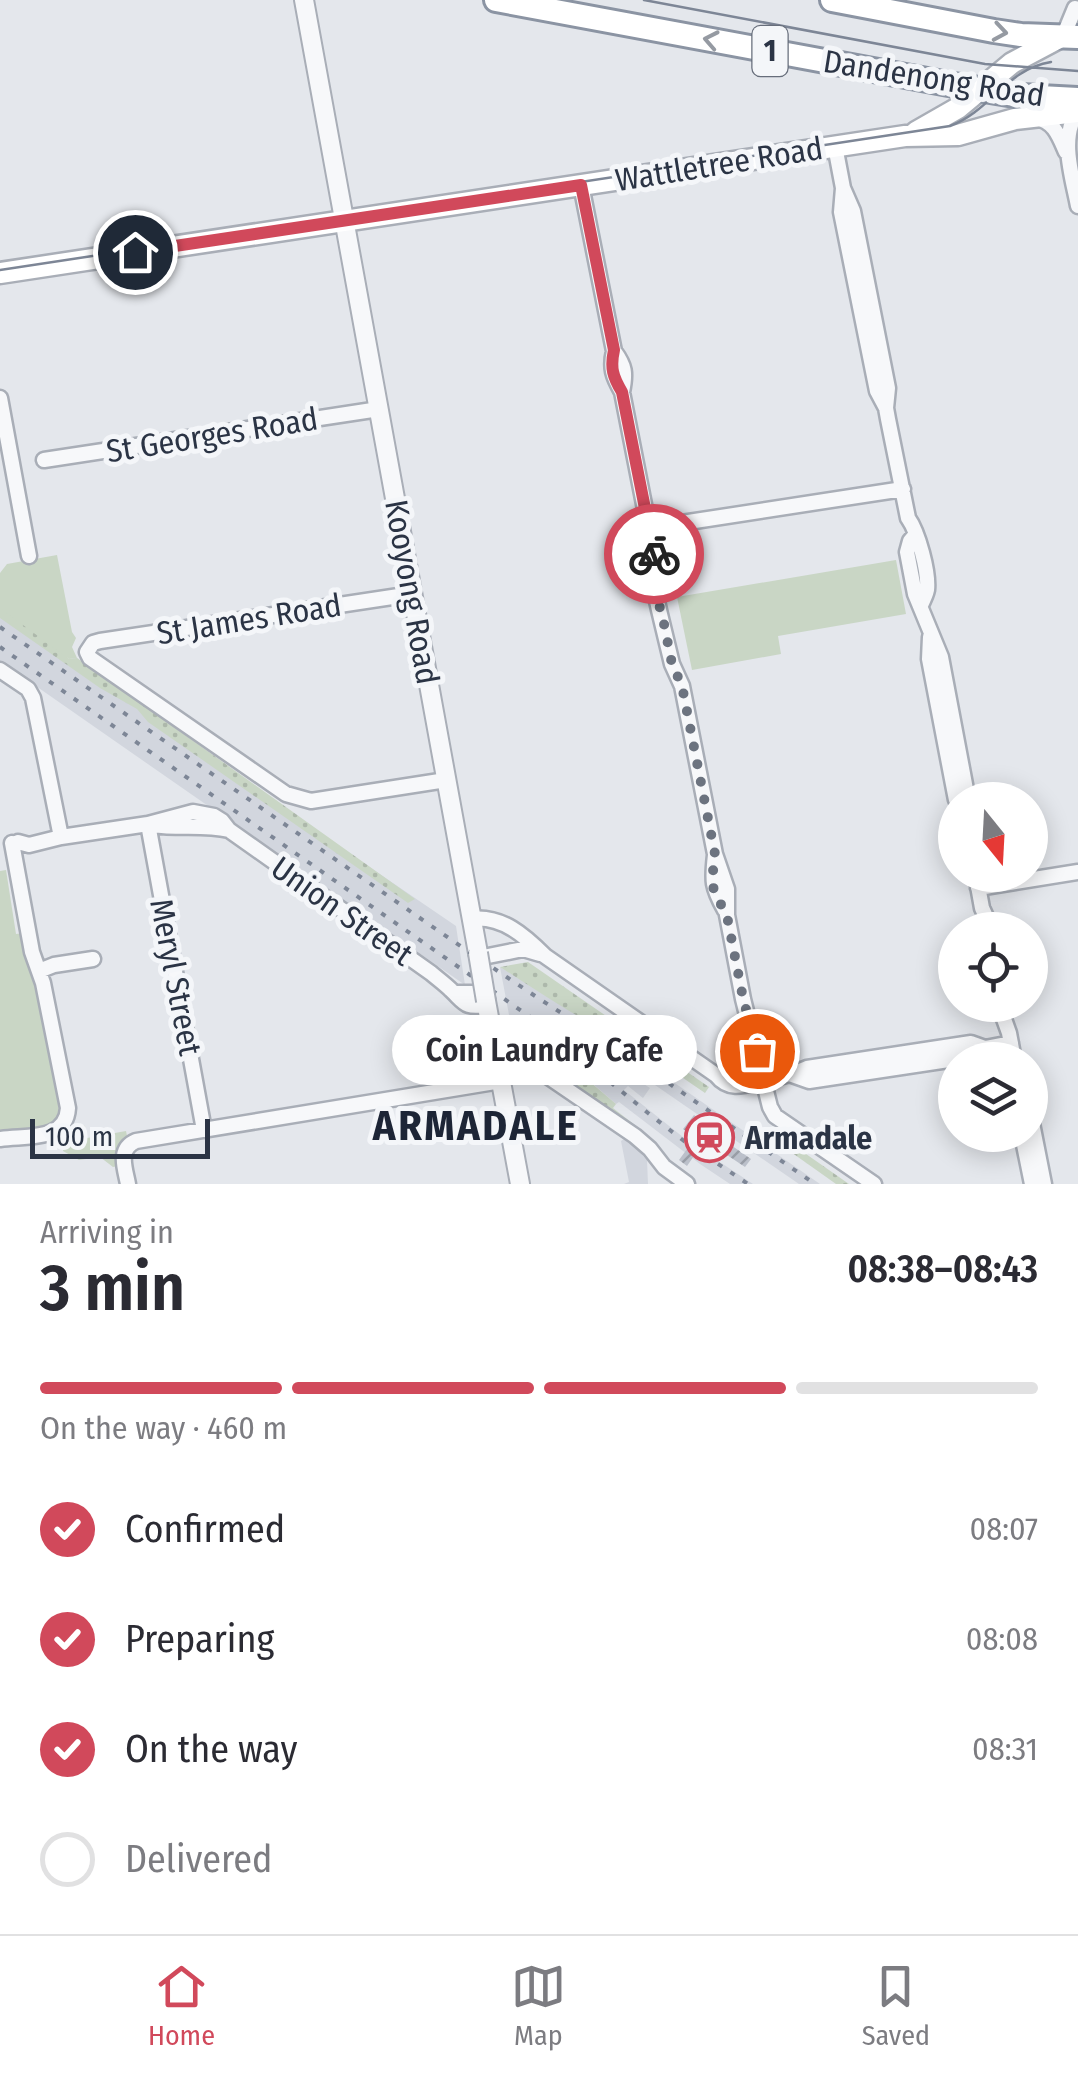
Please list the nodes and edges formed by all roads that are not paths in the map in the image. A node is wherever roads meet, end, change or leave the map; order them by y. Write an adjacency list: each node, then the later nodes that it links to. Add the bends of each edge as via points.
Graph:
1 (304, 0): 15 (street, Kooyong Road)
2 (496, 0): 6 (highway, Dandenong Road / 1, one-way to 2)
3 (832, 0): 5 (highway, Dandenong Road, one-way to 5)
4 (1076, 7): 5 (street)
5 (1067, 37): 6 (main road, Wattletree Road, via 1016,61)
6 (979, 89): 7 (highway, Dandenong Road / 1); 10 (main road, Wattletree Road)
7 (1078, 99)
8 (1077, 112): 9 (main road, Wattletree Road); 12 (street, via 1070,124)
9 (1029, 118): 10 (main road, Wattletree Road, via 958,135); 12 (street, via 1056,129)
10 (904, 136): 11 (main road, Wattletree Road)
11 (835, 146): 13 (main road, Wattletree Road); 20 (street, via 853,211)
12 (1070, 162): 14 (street)
13 (581, 185): 15 (main road, Wattletree Road); 21 (street, via 614,350 611,366)
14 (1078, 206)
15 (344, 220): 16 (main road, Wattletree Road); 18 (street, Kooyong Road)
16 (0, 273)
17 (0, 398): 22 (street)
18 (379, 409): 19 (street, St Georges Road); 23 (street, Kooyong Road)
19 (44, 460)
20 (903, 489): 21 (street); 24 (street, via 916,534 907,555)
21 (649, 528): 42 (street, via 662,591 659,610 682,686 715,854 714,891 727,916)
22 (29, 556)
23 (412, 594): 26 (street, Kooyong Road); 26 (street, St James Road, via 100,641 88,649 90,658 295,798)
24 (930, 636): 27 (street); 28 (street, via 941,657)
25 (0, 670): 30 (street, via 34,698)
26 (446, 780): 34 (street, Kooyong Road)
27 (953, 782)
28 (965, 782)
29 (148, 824): 30 (street, Union Street); 39 (street, Union Street, via 229,830 465,1005); 43 (street, Meryl Street)
30 (57, 838): 31 (street, Union Street)
31 (10, 843): 38 (street)
32 (1078, 872): 33 (street)
33 (1048, 875)
34 (471, 919): 35 (street, Kooyong Road); 36 (street, via 497,920)
35 (480, 956): 36 (street, via 523,950); 39 (street, Kooyong Road, bridge)
36 (545, 956): 42 (street, via 716,1075)
37 (94, 959): 38 (street)
38 (39, 971): 44 (street, via 68,1116 52,1133)
39 (483, 1000): 41 (street, Kooyong Road)
40 (938, 1051): 42 (street)
41 (500, 1077): 43 (street); 48 (street, Kooyong Road); 49 (street, via 516,1062 534,1067 635,1136)
42 (762, 1080): 50 (street, via 775,1116)
43 (204, 1130): 47 (street, via 126,1146)
44 (0, 1139)
45 (1025, 1152): 51 (street)
46 (1038, 1152): 52 (street)
47 (128, 1184)
48 (520, 1184)
49 (687, 1184)
50 (874, 1184)
51 (1032, 1184)
52 (1044, 1184)

